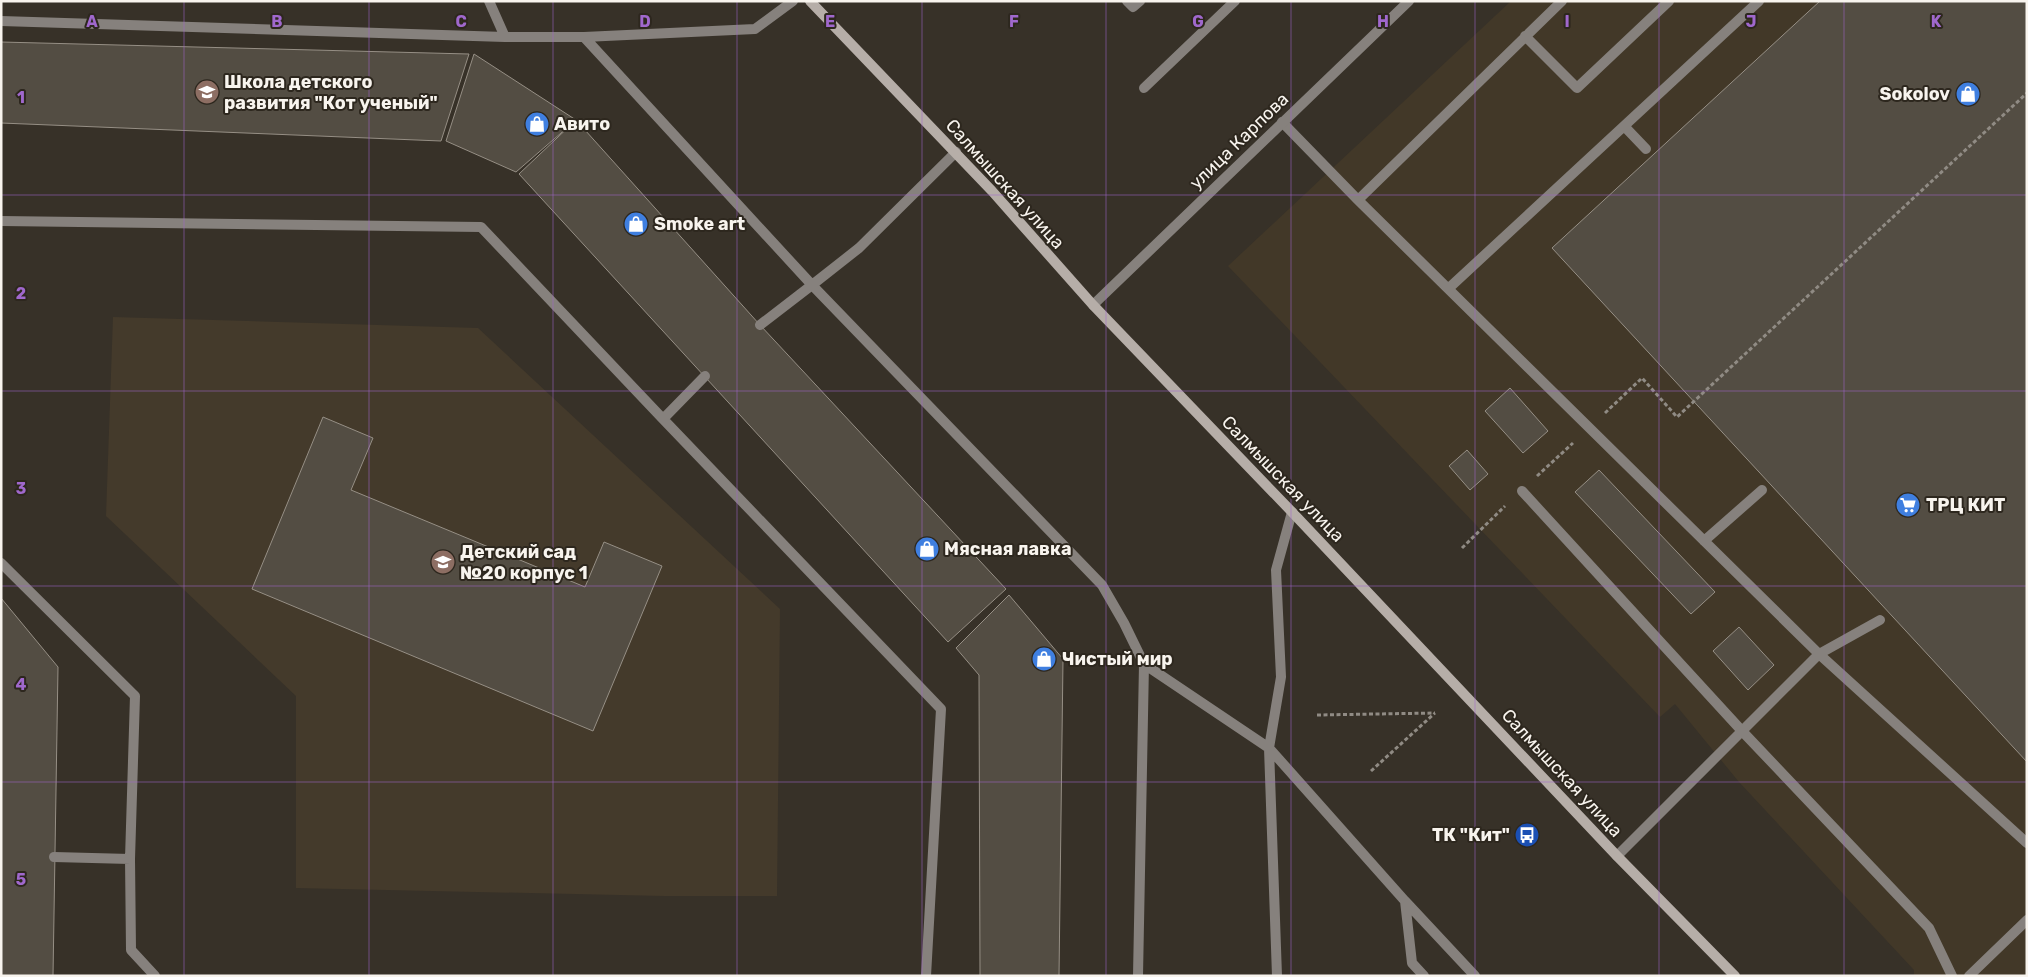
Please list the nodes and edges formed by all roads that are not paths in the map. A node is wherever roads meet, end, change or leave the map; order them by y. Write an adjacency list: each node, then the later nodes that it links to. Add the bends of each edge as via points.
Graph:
1 (489, 1): 13 (street)
2 (793, 1): 14 (street, via 755,29)
3 (810, 1): 19 (main road, Салмышская улица)
4 (1127, 1): 5 (street, via 1134,7)
5 (1140, 1)
6 (1235, 1): 15 (street)
7 (1409, 1): 16 (street, улица Карпова)
8 (1562, 1): 12 (street)
9 (1669, 1): 12 (street, via 1577,88)
10 (1759, 1): 17 (street)
11 (1, 21): 13 (street)
12 (1525, 36): 20 (street)
13 (505, 37): 14 (street)
14 (584, 37): 22 (street)
15 (1144, 88)
16 (1282, 122): 20 (street); 24 (street, улица Карпова)
17 (1624, 126): 18 (street); 23 (street)
18 (1646, 149)
19 (956, 152): 22 (street, via 859,248); 24 (main road, Салмышская улица)
20 (1358, 200): 23 (street)
21 (1, 221): 27 (street, via 481,227)
22 (812, 285): 25 (street); 35 (street, via 1102,585)
23 (1449, 288): 31 (street)
24 (1093, 305): 30 (main road, Салмышская улица)
25 (760, 324)
26 (705, 376): 27 (street)
27 (663, 420): 45 (street, via 941,709)
28 (1762, 490): 31 (street)
29 (1522, 491): 36 (street)
30 (1292, 512): 37 (street, via 1276,570 1281,677); 39 (main road, Салмышская улица)
31 (1704, 541): 34 (street)
32 (1, 562): 41 (street, via 135,696)
33 (1880, 620): 34 (street)
34 (1819, 654): 36 (street); 38 (street)
35 (1144, 664): 37 (street); 46 (street)
36 (1742, 731): 39 (street); 51 (street, via 1929,928)
37 (1269, 748): 42 (street); 47 (street)
38 (2027, 843)
39 (1617, 856): 50 (main road, Салмышская улица)
40 (54, 857): 41 (street)
41 (130, 858): 44 (street, via 131,950)
42 (1405, 901): 48 (street, via 1412,963); 49 (street)
43 (2027, 920): 52 (street)
44 (155, 976)
45 (926, 976)
46 (1138, 976)
47 (1277, 976)
48 (1424, 976)
49 (1475, 976)
50 (1735, 976)
51 (1952, 976)
52 (1969, 976)

